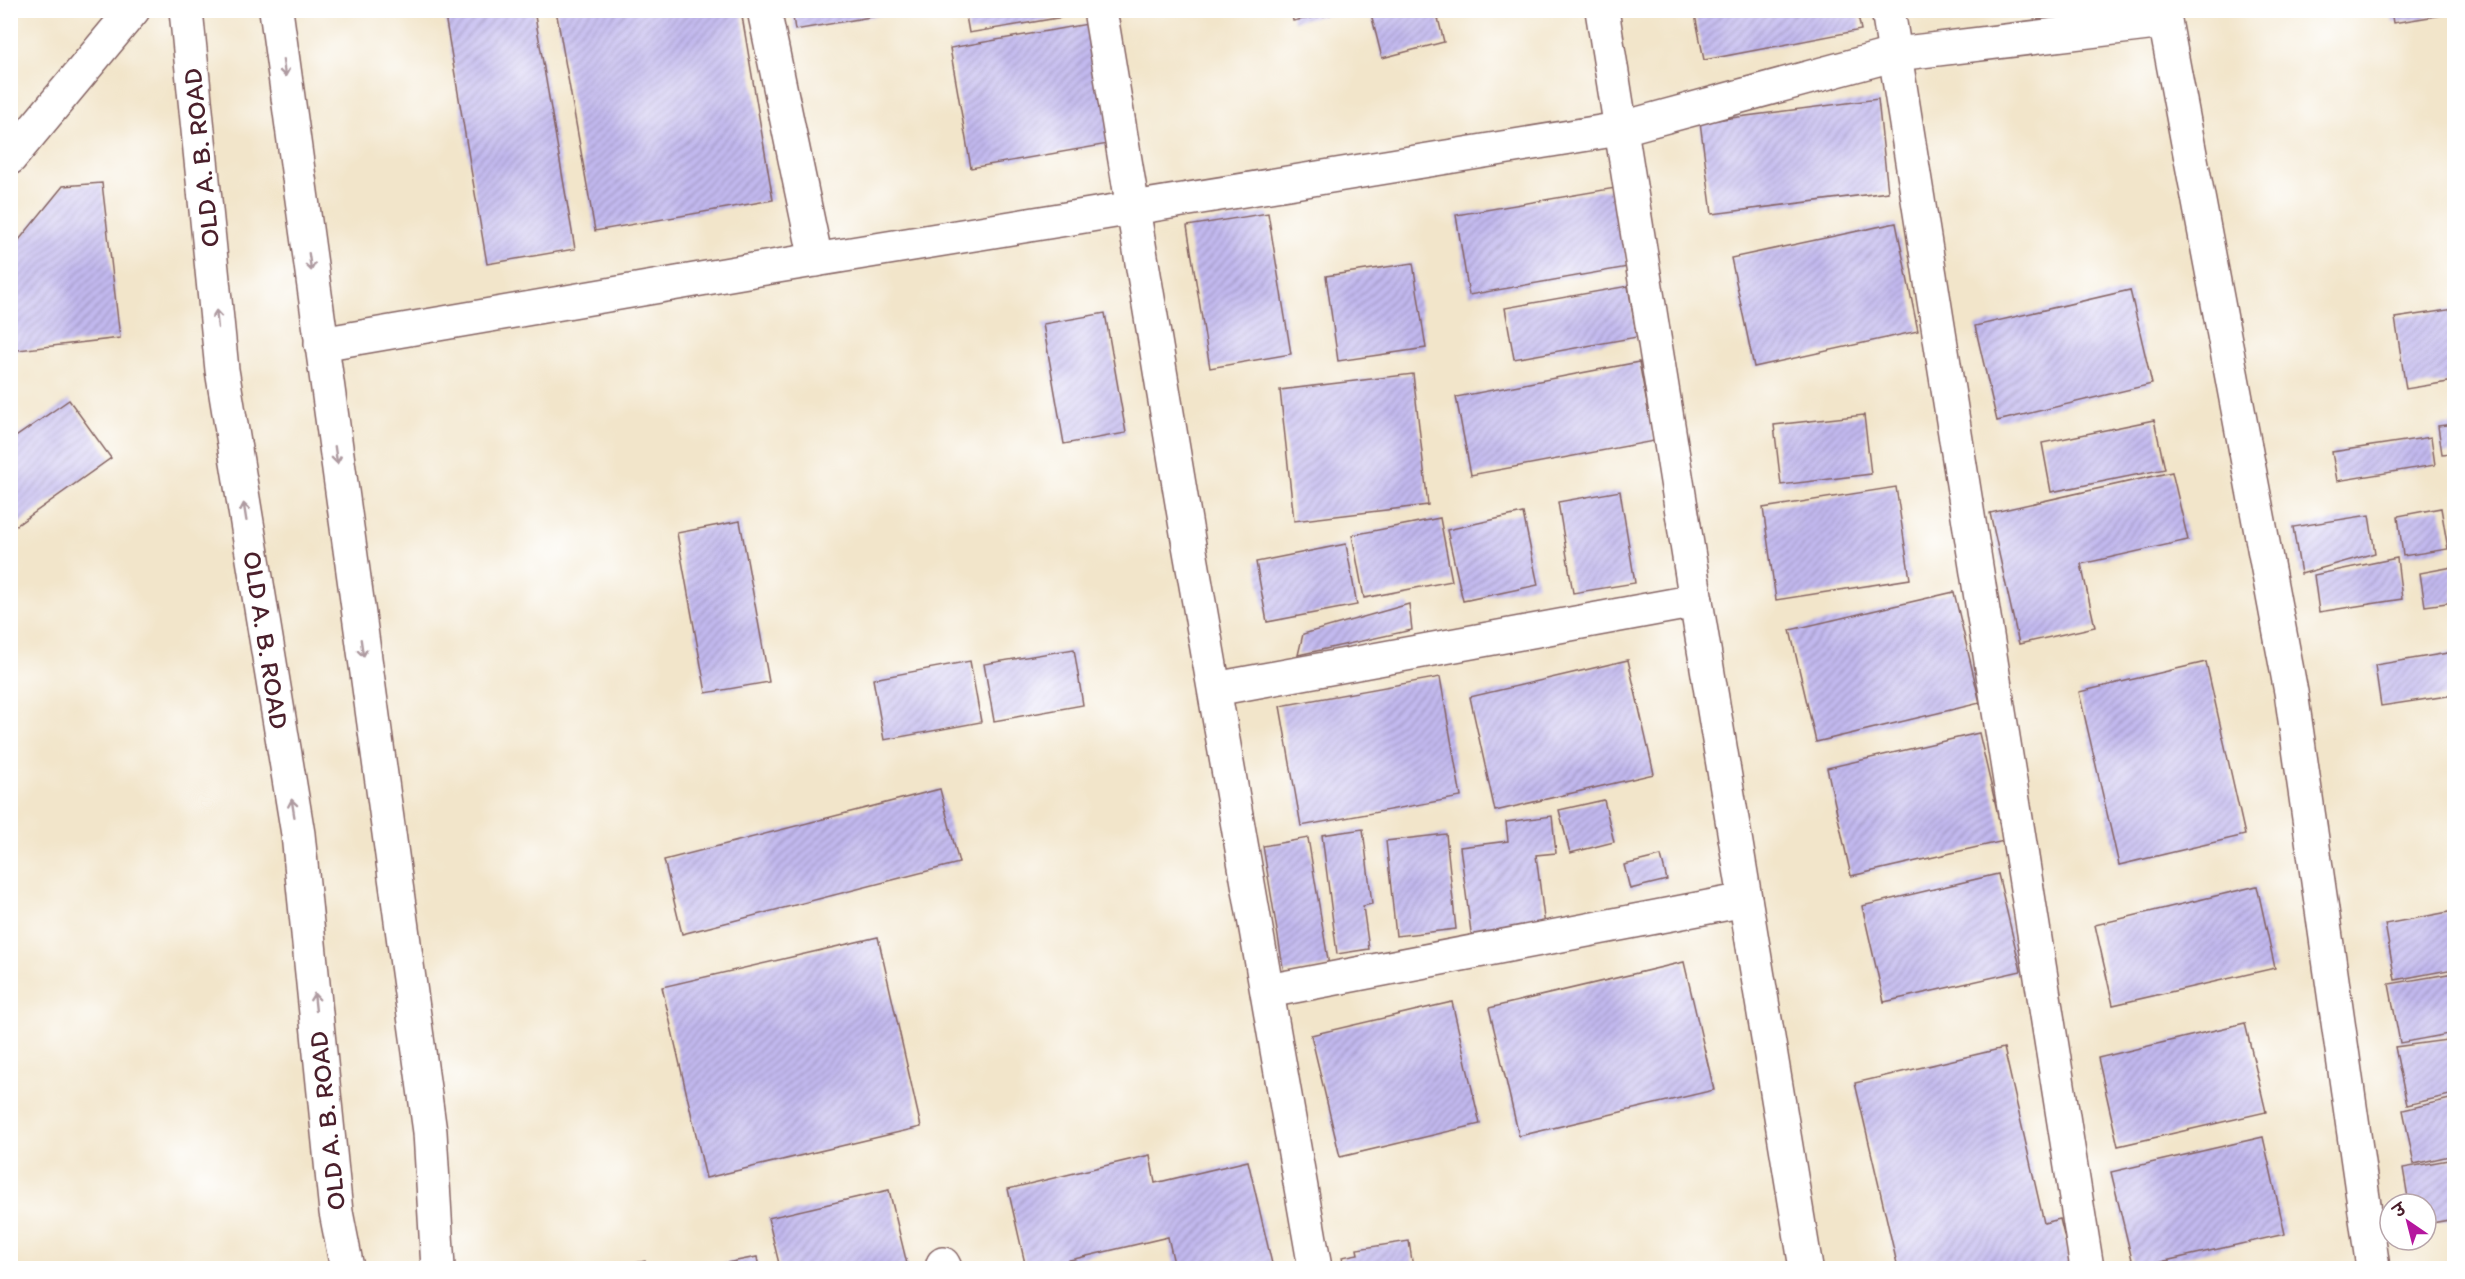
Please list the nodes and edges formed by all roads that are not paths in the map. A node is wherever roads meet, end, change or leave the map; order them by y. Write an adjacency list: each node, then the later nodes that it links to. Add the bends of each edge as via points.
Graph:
1 (134, 10): 11 (street)
2 (186, 10): 19 (street, OLD A. B. ROAD, one-way to 2, via 336,1212 298,834 222,370)
3 (276, 10): 14 (street, one-way to 14)
4 (764, 10): 13 (street)
5 (1100, 10): 12 (street)
6 (1602, 10): 10 (street)
7 (1888, 10): 9 (street)
8 (2164, 16): 9 (street); 24 (street, via 2291,692)
9 (1896, 54): 10 (street); 23 (street)
10 (1619, 129): 12 (street); 15 (street)
11 (10, 158)
12 (1132, 208): 13 (street); 16 (street)
13 (816, 260): 14 (street)
14 (321, 344): 20 (street, one-way to 20, via 430,1132)
15 (1696, 601): 16 (street); 17 (street)
16 (1215, 689): 18 (street)
17 (1745, 900): 18 (street); 22 (street)
18 (1268, 991): 21 (street)
19 (347, 1269)
20 (438, 1269)
21 (1315, 1269)
22 (1806, 1269)
23 (2087, 1269)
24 (2373, 1269)

